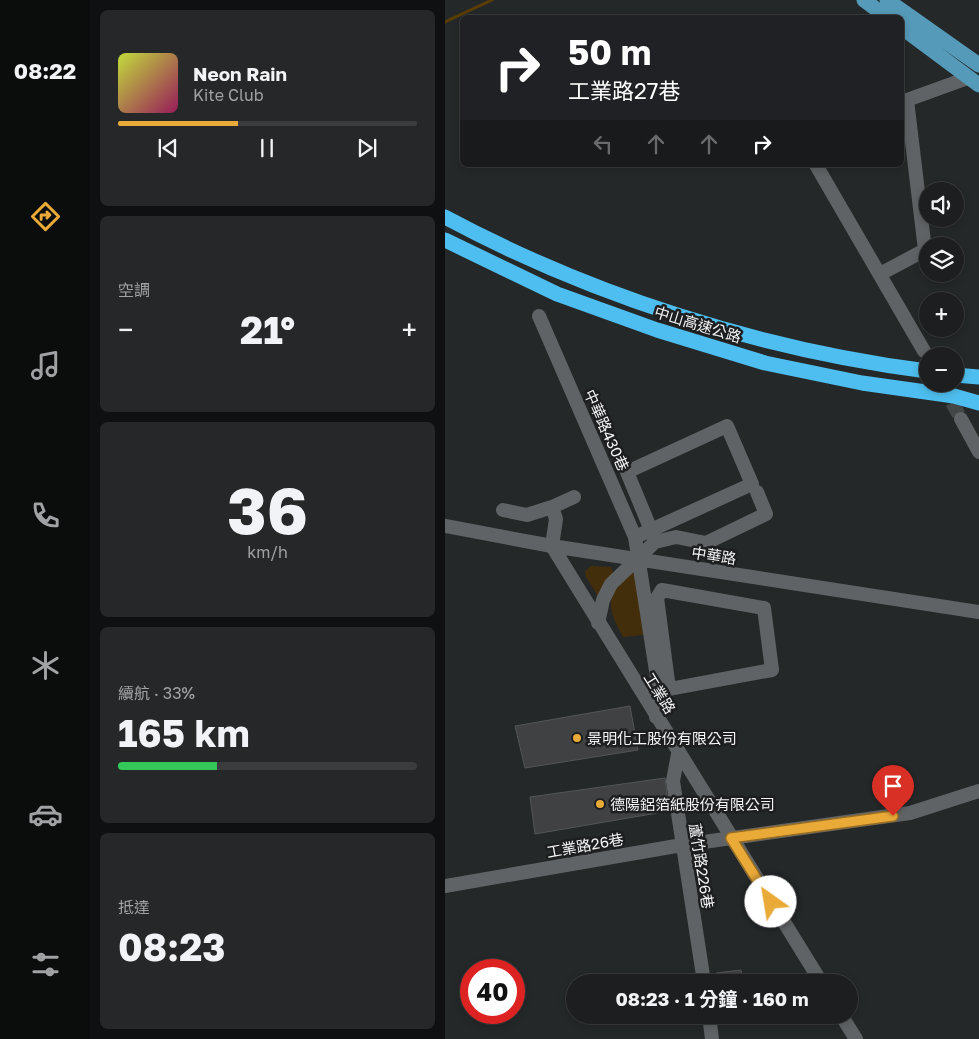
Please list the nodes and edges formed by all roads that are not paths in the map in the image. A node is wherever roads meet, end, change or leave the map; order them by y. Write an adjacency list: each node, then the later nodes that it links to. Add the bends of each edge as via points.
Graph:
1 (864, 0): 3 (main road)
2 (887, 0): 5 (main road)
3 (884, 15)
4 (904, 29): 5 (main road)
5 (952, 55): 6 (main road); 7 (main road)
6 (979, 65)
7 (972, 82): 8 (street); 12 (street, via 907,100 925,250)
8 (979, 93)
9 (817, 167): 12 (street)
10 (445, 217): 15 (highway, 中山高速公路, via 483,238 557,270 718,327 806,350)
11 (445, 240): 18 (highway, 中山高速公路, via 557,294 657,330 765,363)
12 (880, 274): 14 (street)
13 (539, 316): 27 (street, 中華路430巷)
14 (923, 347)
15 (919, 370)
16 (964, 376): 17 (highway)
17 (979, 377)
18 (979, 403)
19 (961, 419): 20 (street)
20 (979, 452)
21 (757, 492): 29 (street, via 766,514 706,543 676,537 655,542)
22 (574, 497): 23 (street)
23 (551, 507): 24 (street, via 527,515); 28 (street, via 556,519)
24 (503, 510)
25 (445, 526): 28 (street, 中華路)
26 (651, 530): 26 (street, via 752,484 727,426 627,472); 27 (street)
27 (635, 537): 29 (street, 中華路430巷)
28 (552, 546): 29 (street, 中華路); 31 (street, 工業路)
29 (639, 560): 30 (street, 中華路); 31 (street, via 611,584 603,600); 32 (street, 中華路430巷)
30 (979, 612)
31 (598, 623): 33 (street, 工業路)
32 (664, 690): 32 (street, via 772,670 764,608 663,590 657,598); 33 (street, via 662,708)
33 (656, 717): 34 (street, 工業路)
34 (678, 754): 36 (street, 工業路); 37 (street, 蘆竹路226巷, via 673,781)
35 (979, 791): 36 (street, 工業路26巷, via 910,814)
36 (731, 838): 37 (street, 工業路26巷); 40 (street, 工業路)
37 (682, 845): 38 (street, 工業路26巷); 39 (street, 蘆竹路226巷)
38 (445, 886)
39 (702, 974)
40 (816, 974)
41 (710, 1024): 43 (street)
42 (847, 1024): 44 (street)
43 (713, 1039)
44 (856, 1039)

